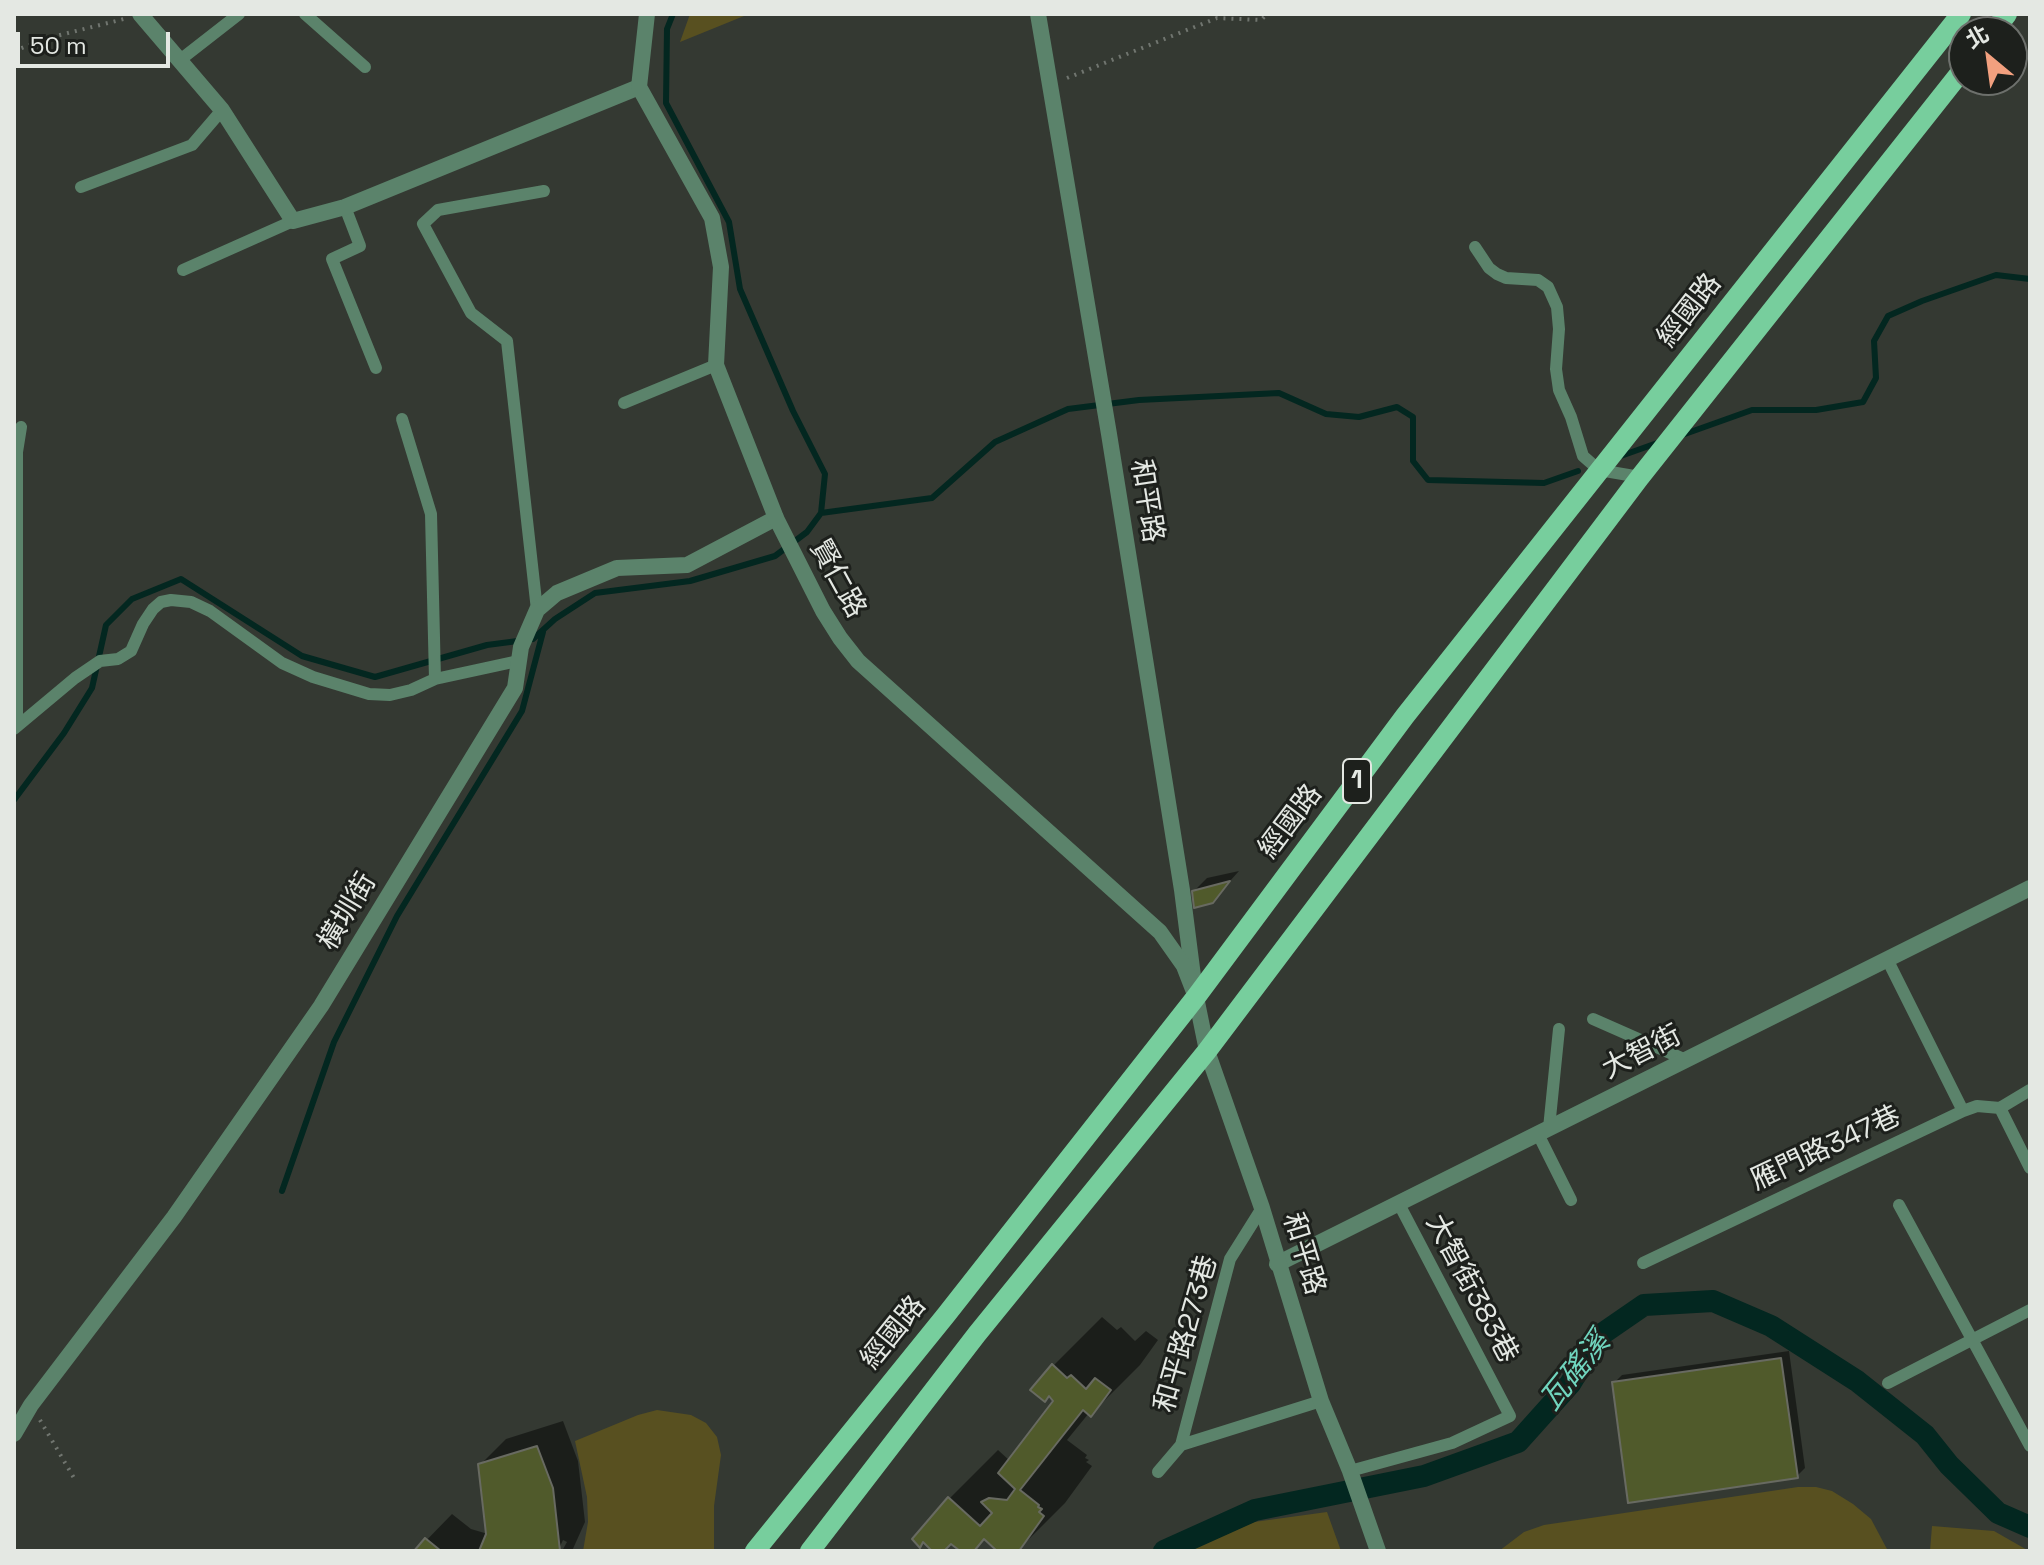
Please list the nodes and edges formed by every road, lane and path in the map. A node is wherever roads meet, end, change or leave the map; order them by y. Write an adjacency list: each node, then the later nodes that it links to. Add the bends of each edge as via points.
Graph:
1 (239, 14): 9 (lane)
2 (305, 14): 10 (lane)
3 (647, 14): 12 (street)
4 (1038, 14): 11 (street, 和平路)
5 (1267, 14): 11 (path, via 1261,20 1217,18)
6 (1961, 14): 26 (main road, 經國路 / 1)
7 (139, 15): 8 (path); 9 (street)
8 (14, 51)
9 (180, 60): 14 (street)
10 (365, 67)
11 (1050, 85): 35 (street, 和平路)
12 (639, 87): 17 (street); 21 (street, 賢仁路, via 712,218 721,267)
13 (1948, 88): 27 (main road, 1)
14 (222, 110): 15 (lane, via 192,145); 18 (street)
15 (81, 187)
16 (544, 191): 29 (lane, via 438,210 423,224 471,313 507,341)
17 (345, 207): 18 (street); 22 (lane, via 360,246 332,259)
18 (293, 221): 20 (lane)
19 (1475, 247): 26 (lane, via 1497,274 1538,280 1553,295 1559,390 1583,456)
20 (183, 270)
21 (716, 365): 23 (lane); 28 (street, 賢仁路)
22 (376, 368)
23 (624, 403)
24 (402, 419): 31 (lane, via 431,514)
25 (21, 427): 32 (lane)
26 (1599, 470): 27 (lane); 35 (main road, 經國路 / 1, via 1405,716)
27 (1640, 477): 38 (main road, 1)
28 (776, 518): 29 (street, via 687,565 617,568 557,593); 35 (street, 賢仁路, via 823,611 858,661 1160,932 1184,966)
29 (534, 616): 30 (street, 橫圳街)
30 (519, 654): 31 (lane); 55 (street, 橫圳街, via 515,688 321,1006 174,1217)
31 (435, 679): 32 (lane, via 390,695 352,690 282,663 210,611 171,600 153,609 131,651 100,661)
32 (16, 727)
33 (2030, 888): 34 (street, 大智街)
34 (1887, 959): 39 (street, 大智街); 42 (lane)
35 (1196, 997): 38 (street, 賢仁路); 62 (main road, 經國路 / 1)
36 (1593, 1019): 39 (lane)
37 (1559, 1029): 43 (lane)
38 (1207, 1051): 48 (street, 和平路); 63 (main road, 1, via 977,1334)
39 (1686, 1060): 43 (street, 大智街)
40 (2030, 1090): 41 (lane, 雁門路347巷)
41 (2000, 1108): 42 (lane, 雁門路347巷); 44 (lane)
42 (1963, 1111): 49 (lane, 雁門路347巷)
43 (1544, 1131): 45 (lane); 46 (street, 大智街)
44 (2030, 1168)
45 (1571, 1200)
46 (1399, 1204): 50 (street, 大智街); 59 (lane, 大智街383巷, via 1510,1416 1452,1443)
47 (1899, 1205): 52 (lane)
48 (1262, 1208): 50 (street, 和平路); 57 (lane, 和平路273巷, via 1230,1259)
49 (1643, 1263)
50 (1277, 1264): 54 (street, 和平路)
51 (2030, 1310): 52 (lane)
52 (1973, 1338): 53 (lane); 58 (lane)
53 (1888, 1383)
54 (1321, 1401): 57 (lane); 59 (street, 和平路)
55 (31, 1405): 56 (street, 橫圳街); 61 (path)
56 (14, 1434)
57 (1181, 1445): 60 (lane, 和平路273巷)
58 (2030, 1446)
59 (1350, 1471): 64 (street, 和平路)
60 (1158, 1472)
61 (74, 1478)
62 (755, 1551)
63 (810, 1551)
64 (1378, 1551)

